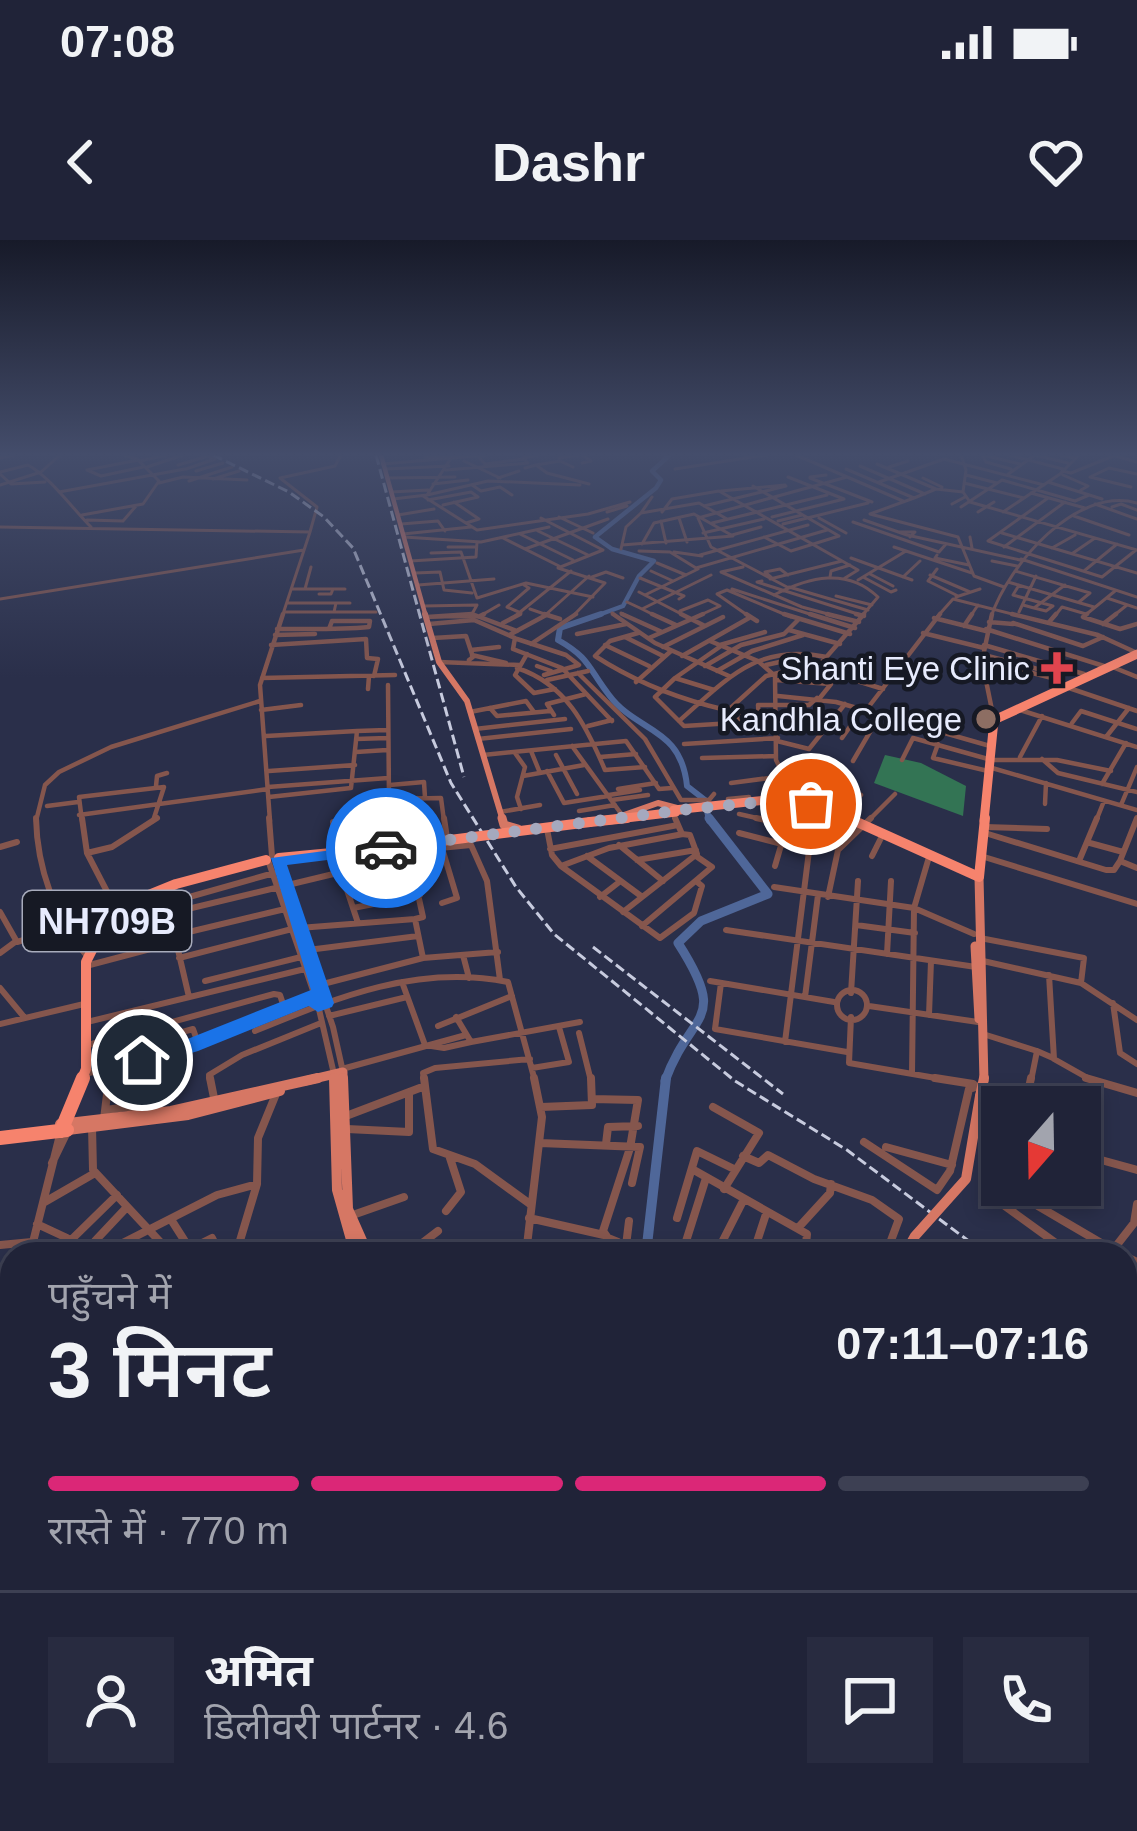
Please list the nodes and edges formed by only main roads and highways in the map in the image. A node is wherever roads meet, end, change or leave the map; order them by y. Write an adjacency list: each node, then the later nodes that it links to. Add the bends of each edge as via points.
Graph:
1 (401, 529): 8 (main road, via 439,662 461,690 510,829 622,815 658,802)
2 (1136, 652): 3 (highway)
3 (1106, 666): 4 (highway); 4 (highway)
4 (1060, 681): 5 (highway, via 993,718)
5 (990, 765): 9 (highway); 9 (highway)
6 (794, 799): 7 (highway, NH709B); 7 (highway, NH709B); 9 (highway, NH709B)
7 (748, 804): 8 (highway, NH709B)
8 (683, 812): 11 (highway, NH709B, bridge, via 276,861 163,888 112,911 87,962 85,1074)
9 (977, 877): 15 (main road, bridge, via 982,1086 965,1180)
10 (340, 1075): 11 (main road); 11 (main road, via 188,1114); 13 (main road, via 338,1210); 14 (main road, via 350,1216)
11 (65, 1124): 12 (highway)
12 (0, 1134)
13 (348, 1242)
14 (362, 1242)
15 (911, 1242)

